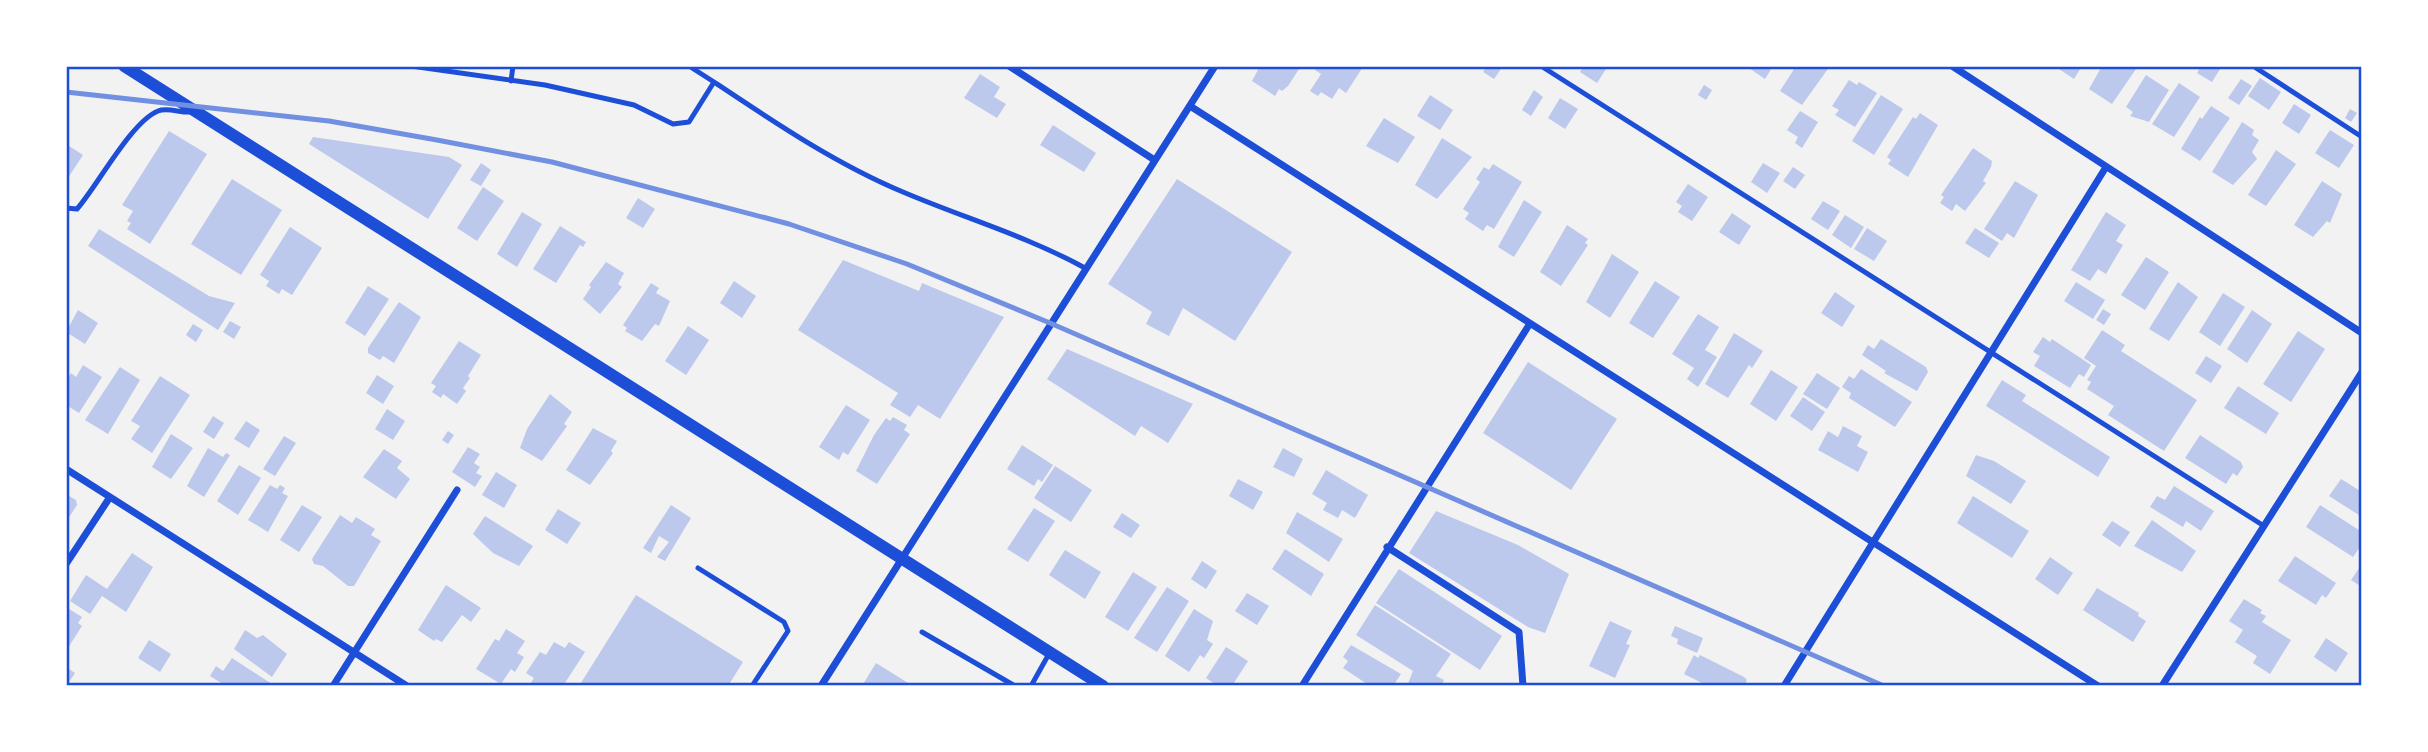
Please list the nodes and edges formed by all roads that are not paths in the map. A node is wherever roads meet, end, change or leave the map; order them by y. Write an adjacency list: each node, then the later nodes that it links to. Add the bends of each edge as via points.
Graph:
1 (124, 66): 13 (street)
2 (411, 66): 10 (lane)
3 (513, 66): 10 (lane)
4 (689, 66): 11 (lane)
5 (1009, 66): 15 (street)
6 (1215, 66): 12 (street)
7 (1541, 66): 21 (lane)
8 (1952, 66): 16 (street)
9 (2253, 66): 14 (lane)
10 (511, 81): 11 (lane, via 634,105 673,124 689,121)
11 (714, 82): 18 (lane, via 832,156 901,191 1044,246)
12 (1190, 106): 15 (street); 19 (street)
13 (192, 110): 17 (lane, via 162,109 149,116 77,209); 29 (street)
14 (2361, 137)
15 (1153, 159): 18 (street)
16 (2106, 167): 20 (street); 21 (street)
17 (66, 208)
18 (1084, 268): 29 (street)
19 (1529, 325): 27 (street); 28 (street)
20 (2361, 333)
21 (1991, 353): 26 (lane); 27 (street)
22 (2361, 372): 26 (street)
23 (66, 469): 25 (street)
24 (457, 490): 34 (street)
25 (110, 497): 30 (street); 34 (street)
26 (2263, 526): 46 (street)
27 (1873, 544): 44 (street); 45 (street)
28 (1387, 547): 42 (street); 43 (street, via 1519,632)
29 (902, 559): 33 (street); 38 (street)
30 (66, 564)
31 (698, 568): 37 (lane, via 784,622 788,631)
32 (922, 632): 39 (lane)
33 (1050, 652): 40 (lane); 41 (street)
34 (355, 653): 35 (street); 36 (street)
35 (333, 685)
36 (407, 685)
37 (752, 685)
38 (821, 685)
39 (1014, 685)
40 (1031, 685)
41 (1103, 685)
42 (1302, 685)
43 (1523, 685)
44 (1784, 685)
45 (2098, 685)
46 (2162, 685)

